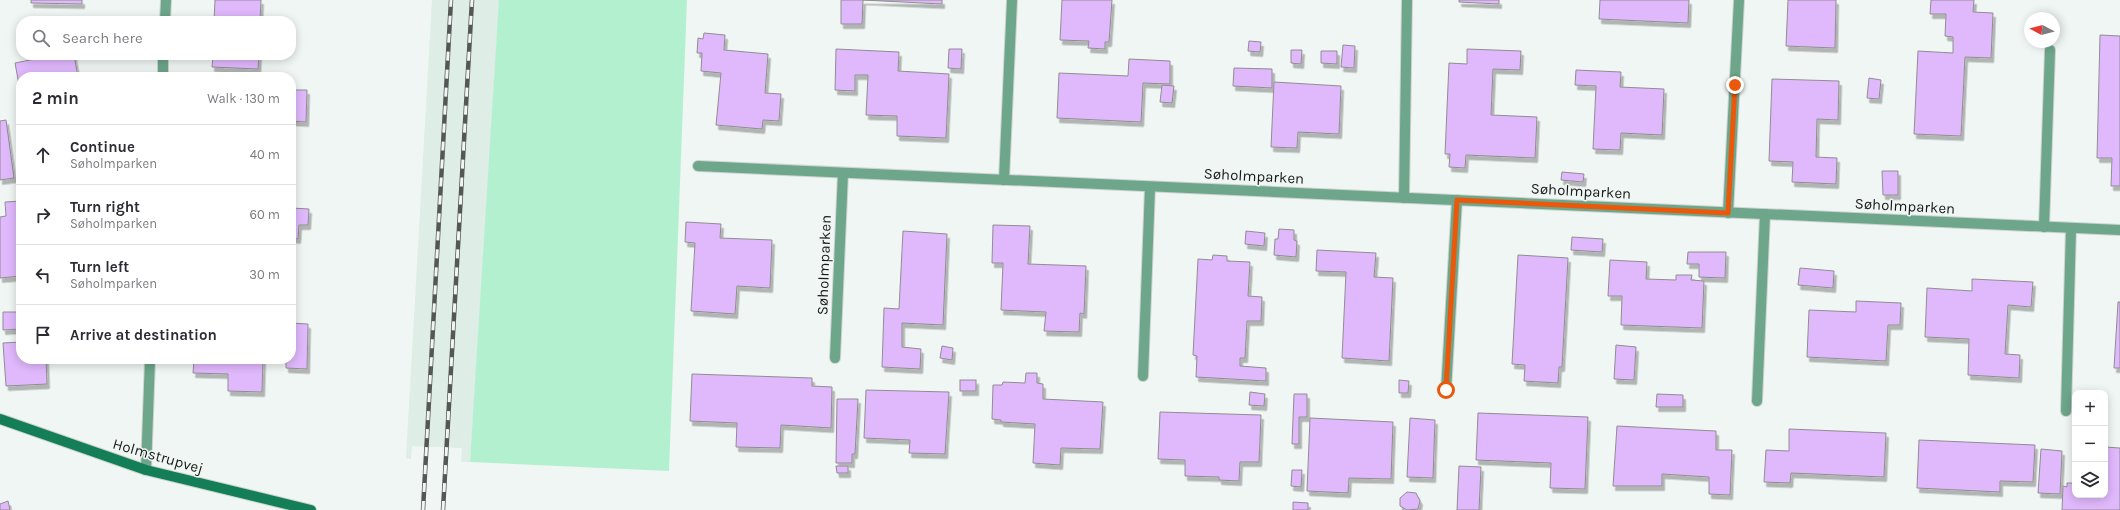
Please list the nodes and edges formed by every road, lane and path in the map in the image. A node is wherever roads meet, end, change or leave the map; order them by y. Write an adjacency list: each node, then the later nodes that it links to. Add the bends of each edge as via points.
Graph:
1 (166, 0): 5 (street)
2 (1012, 0): 11 (street)
3 (1407, 0): 13 (street)
4 (1739, 0): 15 (street)
5 (165, 16)
6 (2050, 50): 17 (street)
7 (164, 60): 8 (street)
8 (162, 72)
9 (698, 166): 10 (street, Søholmparken)
10 (843, 173): 11 (street, Søholmparken); 20 (street, Søholmparken)
11 (1004, 180): 12 (street, Søholmparken)
12 (1150, 187): 13 (street, Søholmparken); 22 (street)
13 (1404, 198): 14 (street, Søholmparken)
14 (1457, 200): 15 (street, Søholmparken); 23 (street)
15 (1728, 213): 16 (street, Søholmparken)
16 (1765, 214): 17 (street, Søholmparken); 24 (street)
17 (2044, 227): 18 (street, Søholmparken)
18 (2071, 228): 19 (street, Søholmparken); 25 (street)
19 (2120, 230)
20 (835, 358)
21 (150, 364): 27 (street)
22 (1143, 376)
23 (1446, 390)
24 (1757, 401)
25 (2066, 411)
26 (0, 419): 27 (street, Holmstrupvej)
27 (146, 470): 28 (street, Holmstrupvej)
28 (311, 510)

